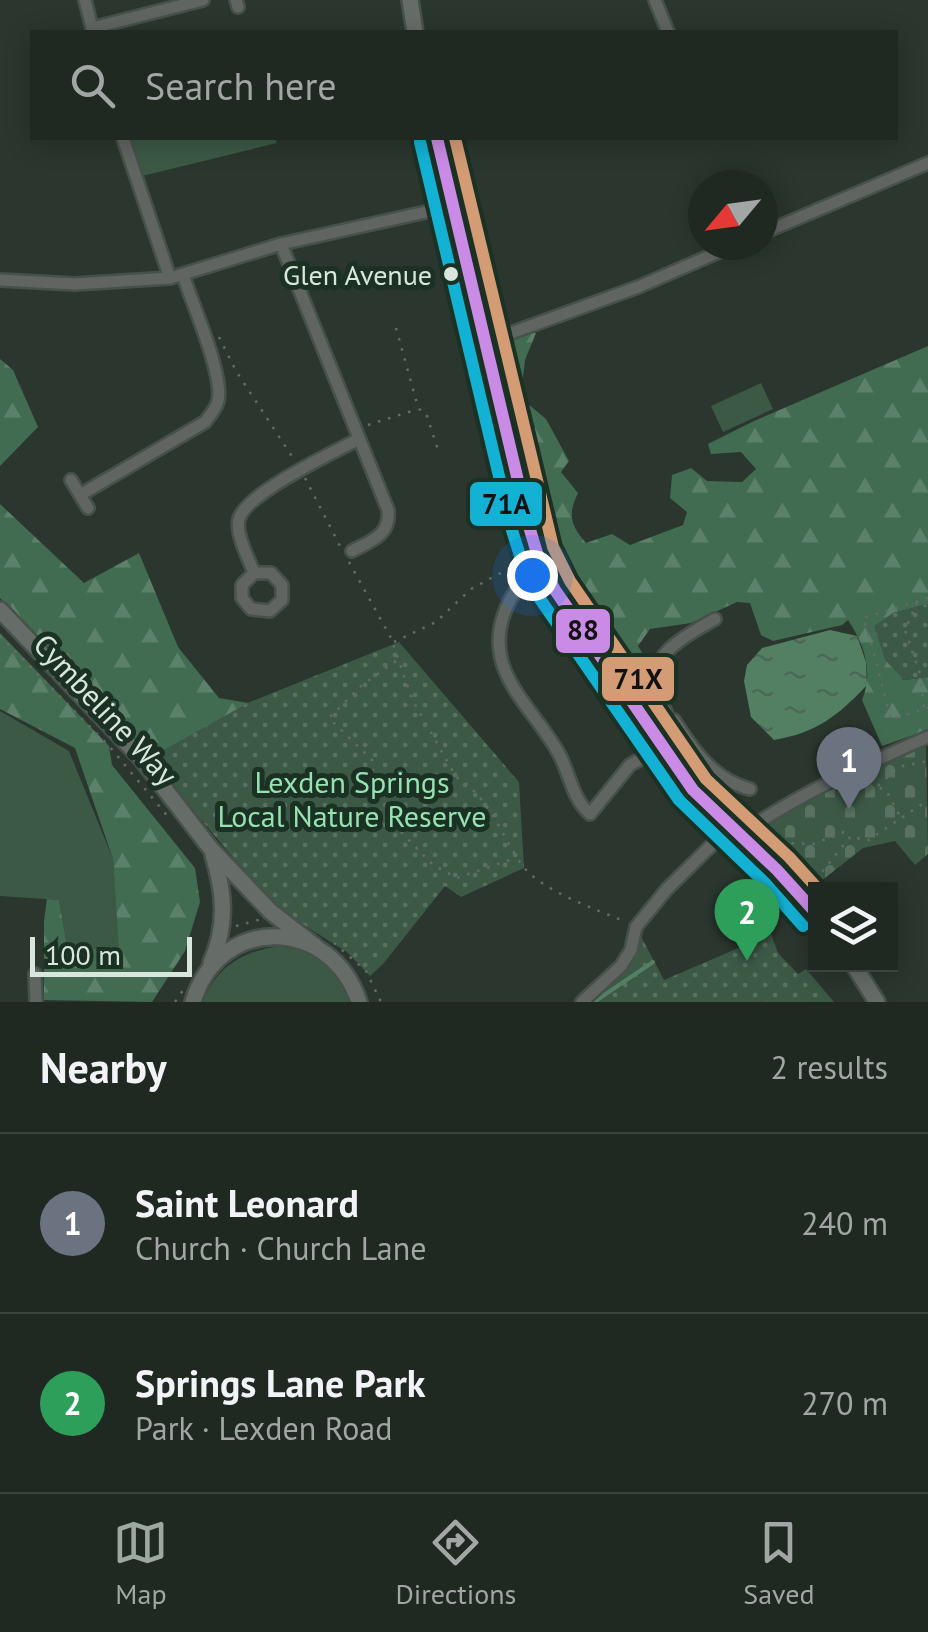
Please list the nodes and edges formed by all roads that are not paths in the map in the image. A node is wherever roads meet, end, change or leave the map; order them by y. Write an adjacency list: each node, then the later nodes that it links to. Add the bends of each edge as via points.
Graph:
1 (85, 0): 5 (street)
2 (203, 0): 5 (street)
3 (410, 0): 6 (main road)
4 (656, 0): 7 (street)
5 (93, 30)
6 (415, 30)
7 (667, 30)
8 (124, 140): 16 (street)
9 (437, 140): 11 (main road)
10 (928, 163): 12 (street)
11 (453, 206): 13 (street); 18 (main road)
12 (778, 227)
13 (281, 244): 15 (street); 19 (street)
14 (700, 260): 18 (street)
15 (184, 275): 16 (street); 21 (street, via 217,376 218,402 205,422)
16 (170, 278): 17 (street)
17 (0, 280)
18 (482, 348): 24 (main road)
19 (357, 434): 23 (street, via 390,522); 25 (street, via 263,493 239,518)
20 (71, 480): 21 (street)
21 (80, 495): 22 (street)
22 (88, 508)
23 (352, 551)
24 (544, 569): 30 (main road); 31 (street, via 510,595 500,627 504,674 556,748 578,804 590,814)
25 (254, 573)
26 (0, 610): 34 (main road, Cymbeline Way, via 140,757)
27 (715, 619): 28 (street, via 678,640 659,666 656,688)
28 (670, 715): 30 (street, via 674,735); 32 (street, via 705,763)
29 (928, 737): 33 (street)
30 (663, 744): 33 (main road, via 693,790)
31 (646, 756)
32 (750, 789)
33 (735, 831): 35 (main road); 44 (street, via 666,889 636,927 621,966)
34 (211, 849): 36 (main road, Cymbeline Way, via 271,912); 37 (main road, Cymbeline Way, via 222,887 223,928)
35 (808, 904)
36 (315, 946): 37 (main road, via 262,937 237,945); 43 (main road, Cymbeline Way, via 342,967)
37 (209, 967): 40 (main road, Cymbeline Way)
38 (858, 972): 45 (main road)
39 (35, 974): 41 (street)
40 (195, 996): 42 (street)
41 (36, 1002)
42 (182, 1002)
43 (361, 1002)
44 (582, 1002)
45 (877, 1002)

